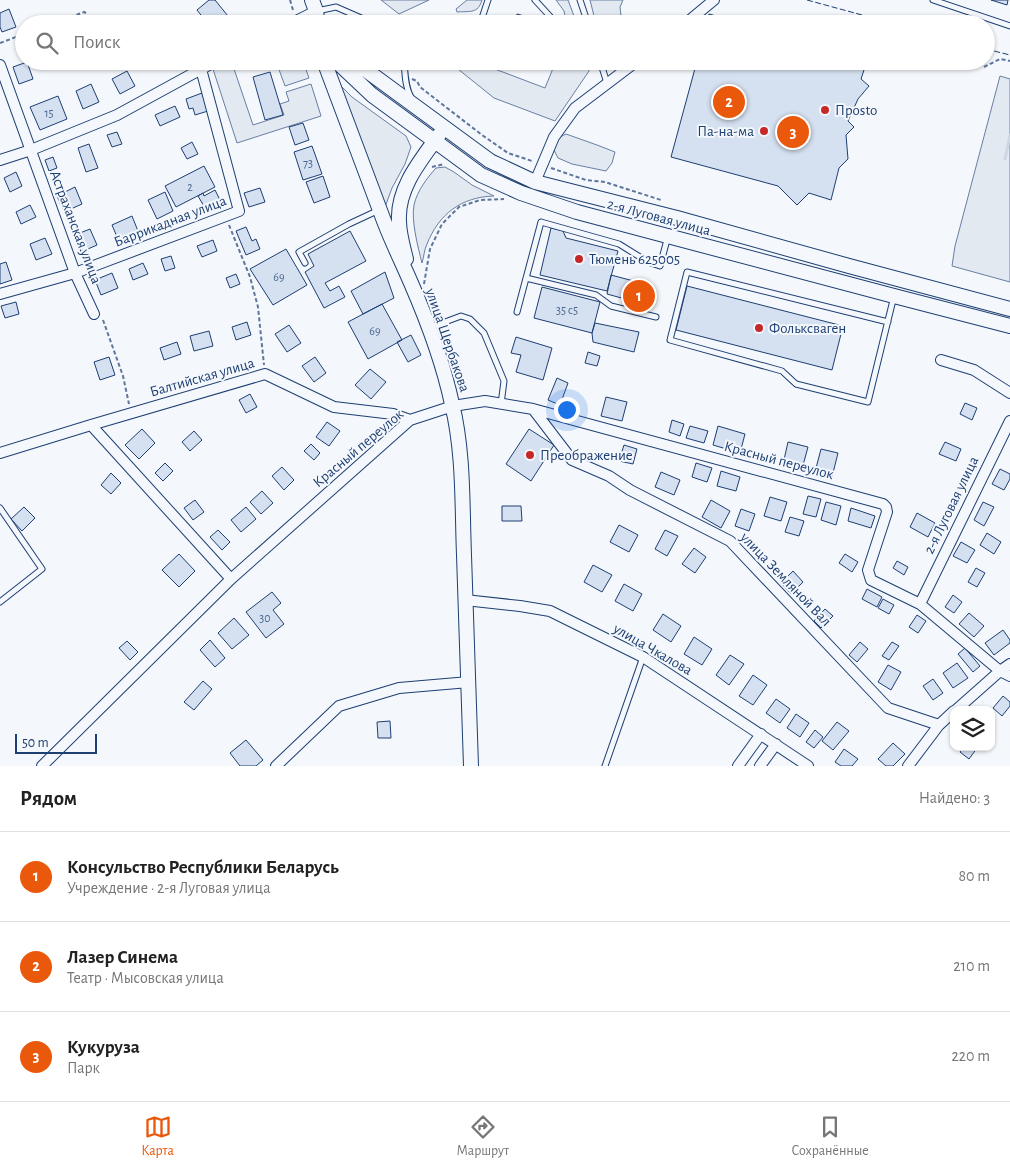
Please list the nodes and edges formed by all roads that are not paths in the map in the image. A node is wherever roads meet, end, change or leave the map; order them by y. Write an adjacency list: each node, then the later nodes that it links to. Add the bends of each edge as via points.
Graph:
1 (488, 0): 8 (lane)
2 (535, 0): 9 (lane)
3 (580, 0): 10 (lane)
4 (714, 0): 11 (street)
5 (933, 0): 12 (lane)
6 (315, 12): 7 (lane, via 336,7)
7 (354, 15)
8 (483, 15)
9 (549, 15)
10 (585, 15)
11 (696, 15)
12 (977, 15)
13 (995, 21): 14 (lane)
14 (1010, 26)
15 (0, 65): 28 (street, Астраханская улица)
16 (199, 70): 28 (street, via 117,115)
17 (201, 70): 34 (street, Баррикадная улица, via 239,211)
18 (327, 70): 31 (main road, улица Щербакова)
19 (345, 70): 27 (main road, 2-я Луговая улица, via 372,96)
20 (366, 70): 25 (main road, 2-я Луговая улица)
21 (405, 70): 25 (lane, via 408,92)
22 (603, 70): 24 (lane)
23 (625, 70): 24 (street)
24 (607, 84): 30 (street, via 574,108 554,136)
25 (417, 106): 26 (main road, 2-я Луговая улица)
26 (444, 127): 27 (main road); 30 (main road, 2-я Луговая улица, via 490,161)
27 (435, 141): 32 (main road, 2-я Луговая улица, via 481,174 521,193 577,212); 36 (main road, via 416,168 400,202 399,221)
28 (31, 150): 29 (street); 34 (street, Астраханская улица)
29 (0, 160)
30 (535, 182): 39 (main road, 2-я Луговая улица)
31 (380, 210): 33 (lane, via 298,252); 36 (main road, улица Щербакова, via 392,241)
32 (668, 236): 35 (lane, via 660,266 619,244 541,222); 38 (main road, 2-я Луговая улица)
33 (305, 263)
34 (75, 273): 37 (street, Баррикадная улица); 41 (street, Астраханская улица)
35 (526, 278): 40 (lane); 42 (lane, via 596,296 610,306)
36 (416, 281): 45 (main road, улица Щербакова)
37 (0, 294)
38 (894, 296): 43 (lane); 44 (main road, 2-я Луговая улица)
39 (1010, 309)
40 (517, 312)
41 (94, 314)
42 (656, 317)
43 (888, 322): 43 (lane, via 687,272 670,340 782,371 796,384 868,402)
44 (1010, 326)
45 (429, 328): 48 (lane, via 461,316 470,319 484,333 504,381); 49 (main road, улица Щербакова)
46 (941, 360): 47 (street, via 974,370)
47 (1010, 393)
48 (501, 404): 49 (street, Красный переулок, via 485,401); 50 (street, Красный переулок)
49 (453, 406): 51 (street, Красный переулок); 57 (main road, улица Щербакова, via 460,454)
50 (533, 409): 59 (street, Красный переулок, via 883,504 887,512 868,570 871,580); 67 (street, улица Земляной Вал, via 572,460 730,540 888,708)
51 (410, 420): 53 (street, Балтийская улица, via 393,414 334,408 265,374); 56 (street, Красный переулок)
52 (1010, 422): 59 (street, 2-я Луговая улица)
53 (91, 425): 54 (street, Балтийская улица); 56 (street)
54 (0, 453)
55 (0, 508): 58 (lane, via 42,569)
56 (231, 579): 70 (street, Красный переулок)
57 (465, 600): 60 (street, улица Чкалова, via 550,610); 64 (main road, улица Щербакова)
58 (0, 602)
59 (920, 604): 62 (street)
60 (643, 657): 68 (street, улица Чкалова); 73 (lane)
61 (1010, 664): 62 (street)
62 (1000, 671): 63 (street); 65 (street)
63 (1010, 676)
64 (469, 682): 71 (street, via 400,688 339,706); 72 (main road, улица Щербакова)
65 (961, 706)
66 (950, 715): 67 (street)
67 (939, 725): 77 (street)
68 (761, 734): 69 (street, улица Чкалова); 74 (street)
69 (776, 744): 75 (street); 76 (street, улица Чкалова)
70 (42, 766)
71 (276, 766)
72 (470, 766)
73 (604, 766)
74 (738, 766)
75 (760, 766)
76 (808, 766)
77 (908, 766)

